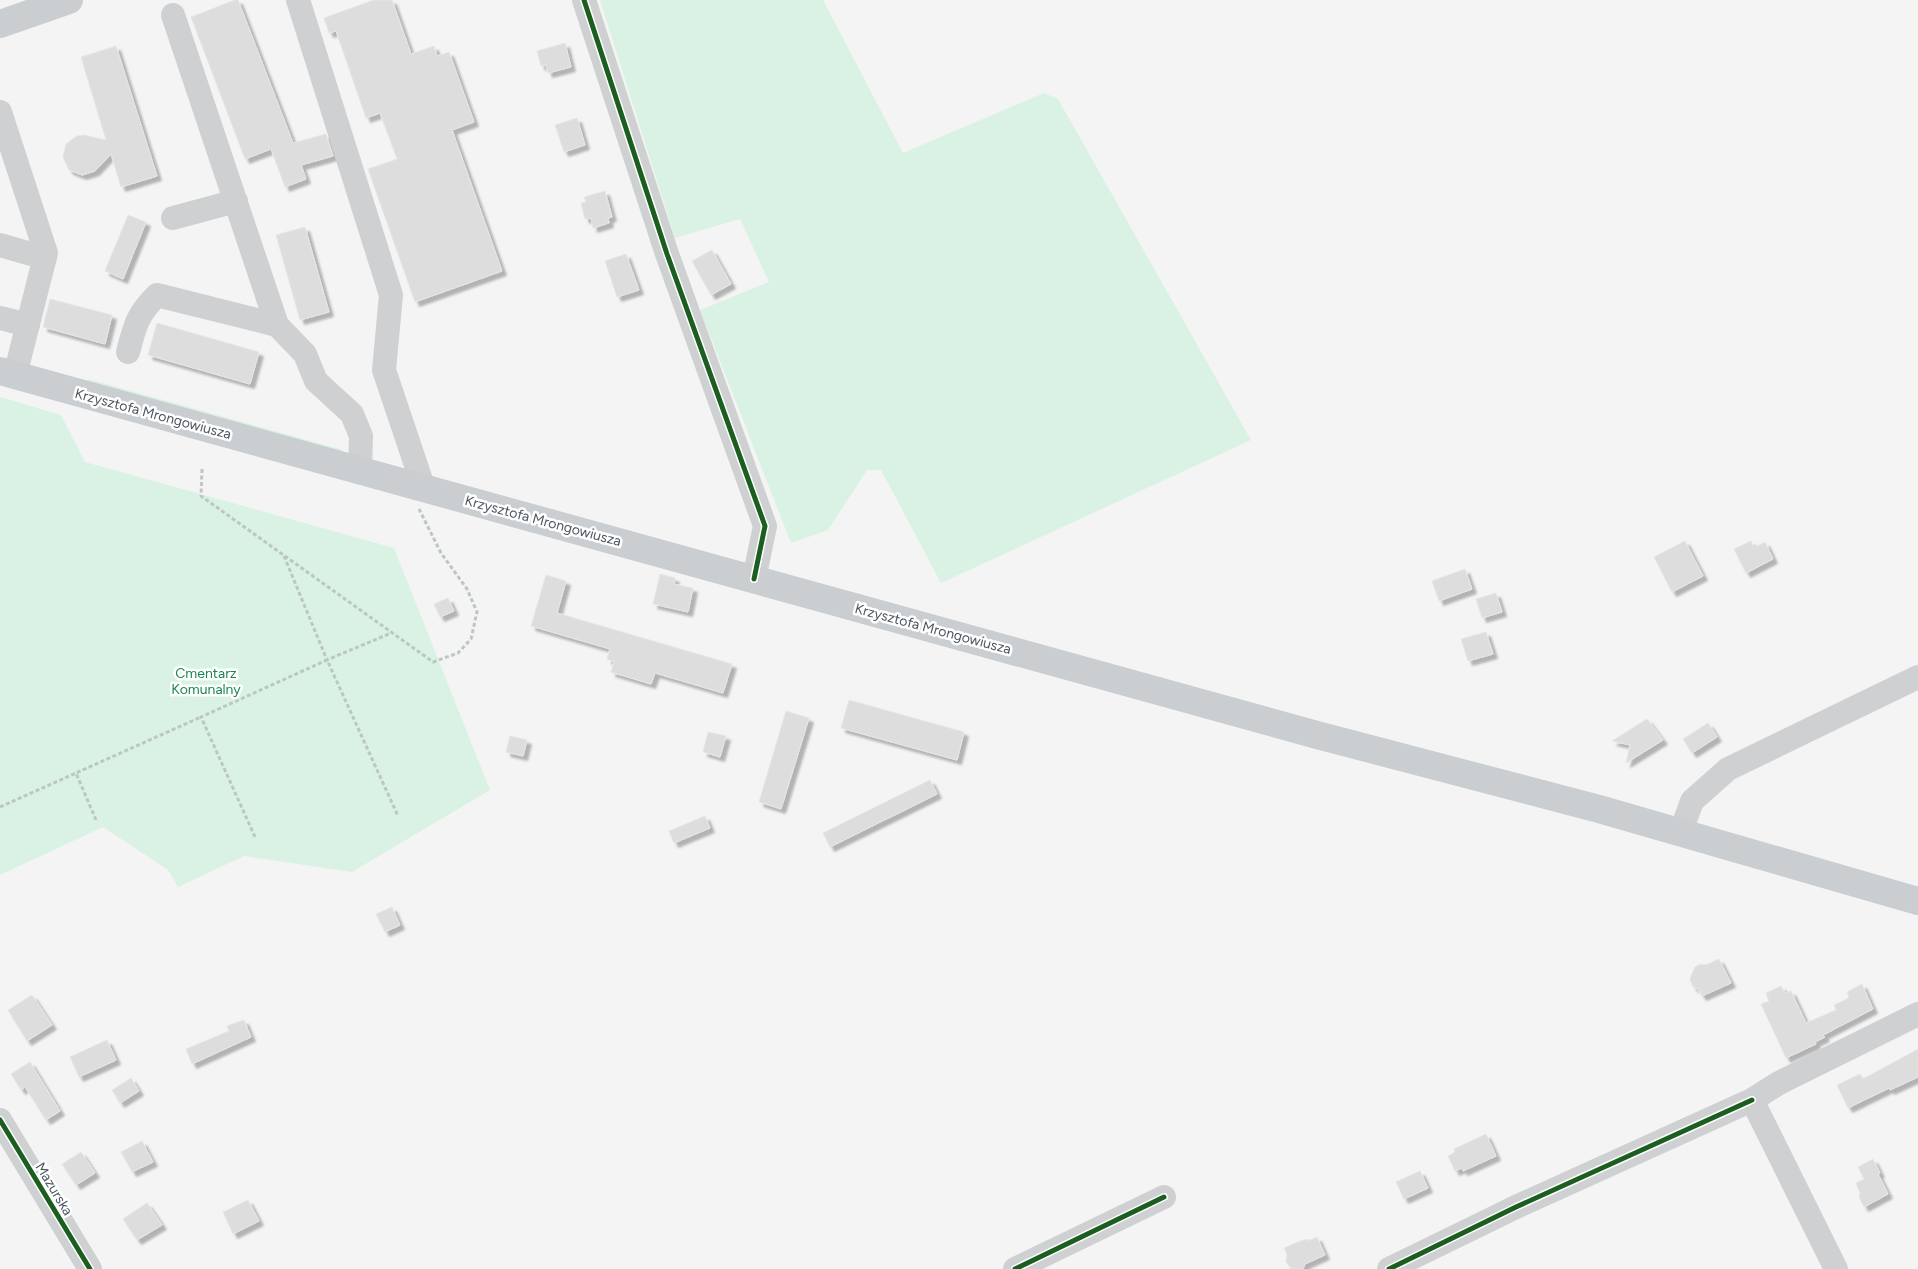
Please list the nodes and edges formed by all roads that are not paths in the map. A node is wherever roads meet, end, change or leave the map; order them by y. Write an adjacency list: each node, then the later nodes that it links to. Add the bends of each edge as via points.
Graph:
1 (70, 0): 5 (main road)
2 (298, 0): 17 (street, via 391,295 384,370)
3 (584, 0): 18 (street, via 667,254 765,526)
4 (173, 15): 7 (street)
5 (0, 24)
6 (0, 112): 10 (street)
7 (236, 201): 8 (street); 13 (street)
8 (173, 218)
9 (0, 245): 10 (street)
10 (45, 258): 12 (street)
11 (0, 318): 12 (street)
12 (28, 325): 15 (street)
13 (277, 325): 14 (street, via 157,295 136,322); 16 (street, via 305,354 316,381 352,414 360,436)
14 (128, 352)
15 (7, 373): 16 (main road, Krzysztofa Mrongowiusza)
16 (360, 471): 17 (main road, Krzysztofa Mrongowiusza)
17 (418, 487): 18 (main road, Krzysztofa Mrongowiusza)
18 (754, 580): 20 (main road, Krzysztofa Mrongowiusza)
19 (1918, 677): 20 (street, via 1728,769 1692,801)
20 (1681, 832): 21 (main road, Krzysztofa Mrongowiusza)
21 (1918, 901)
22 (1918, 1014): 23 (street, via 1779,1083)
23 (1752, 1100): 28 (street, via 1516,1207); 29 (street)
24 (0, 1120): 26 (street, Mazurska)
25 (1164, 1196): 27 (street)
26 (90, 1269)
27 (1015, 1269)
28 (1389, 1269)
29 (1836, 1269)

